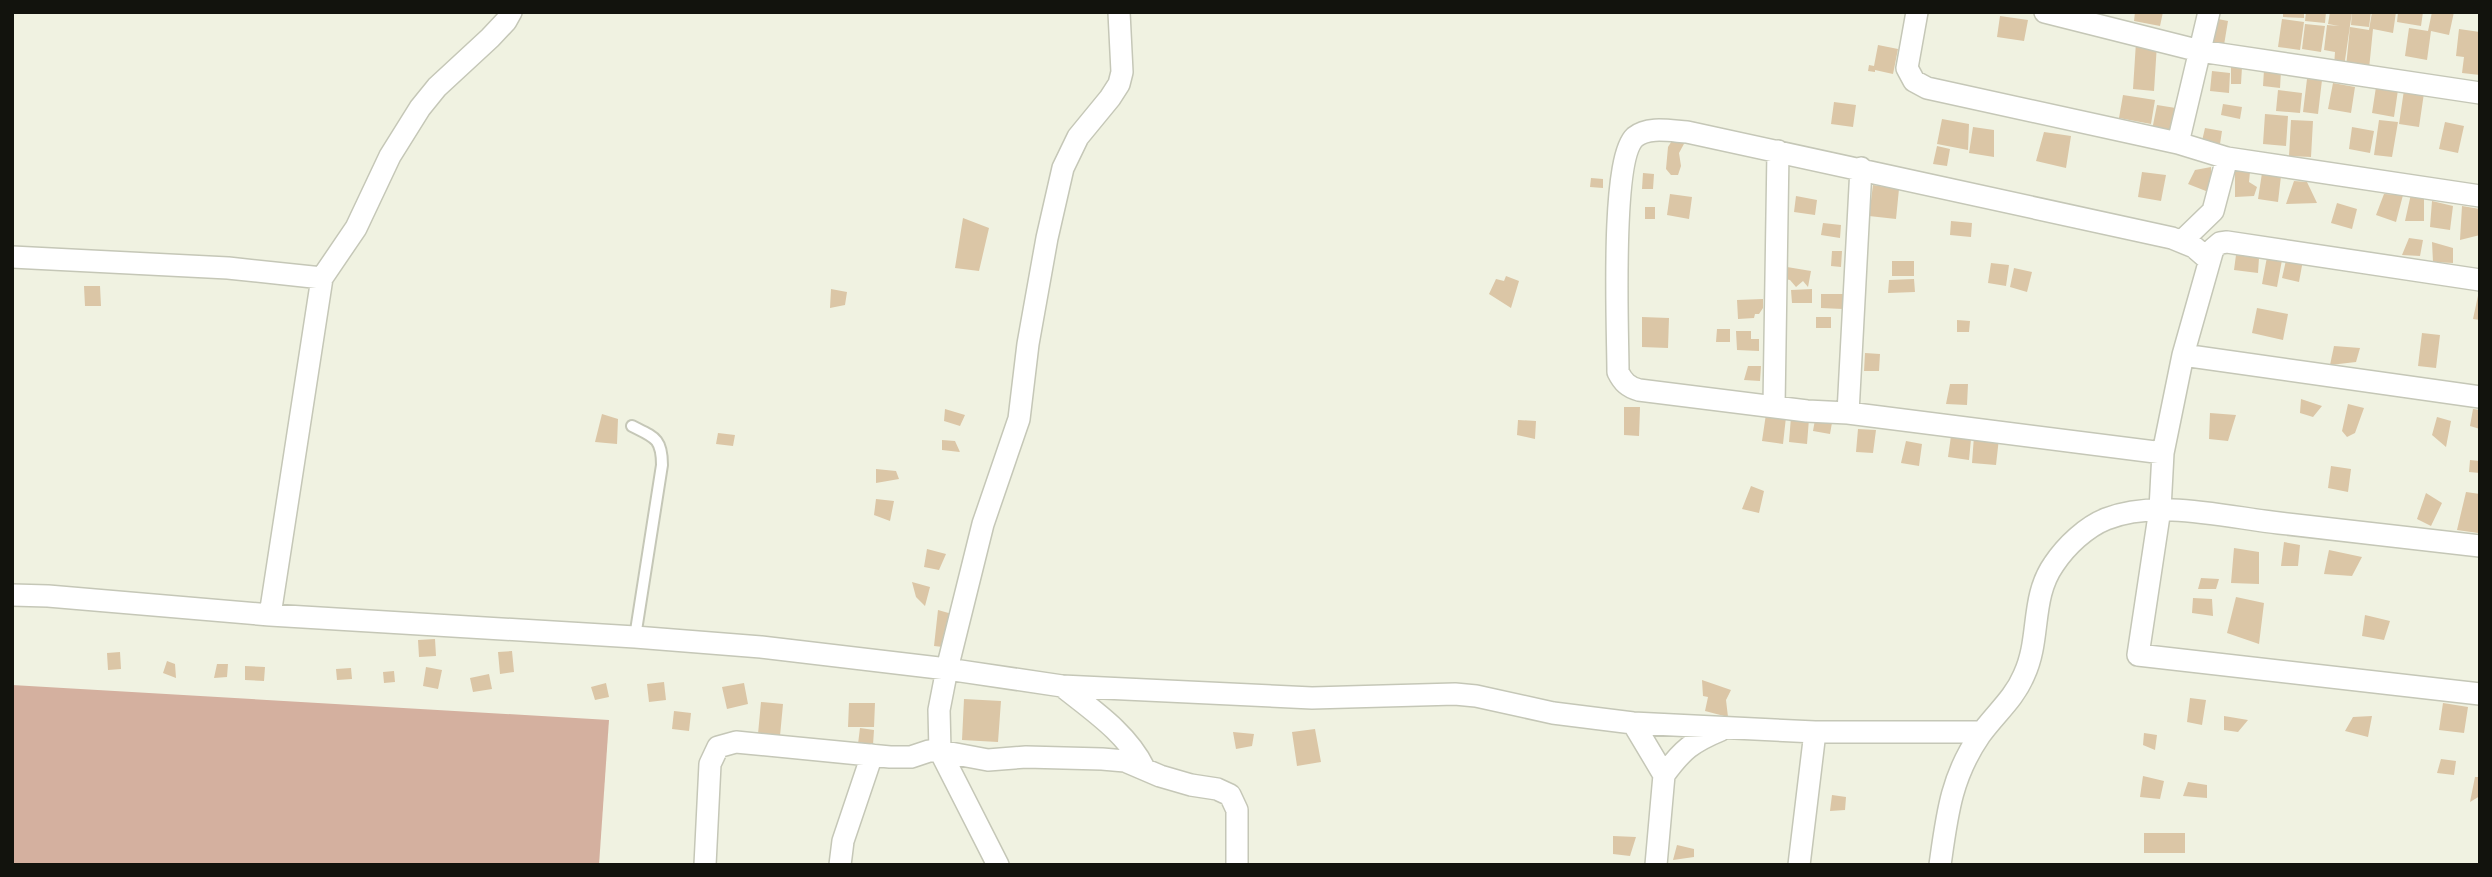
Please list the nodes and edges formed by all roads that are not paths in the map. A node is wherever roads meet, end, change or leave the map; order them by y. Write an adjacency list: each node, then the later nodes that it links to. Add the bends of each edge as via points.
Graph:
1 (511, 12): 16 (street, via 420,108 390,156 356,228)
2 (1119, 12): 29 (street, via 1119,84 1078,137 1063,168 1028,344 1019,419 984,524)
3 (1917, 12): 8 (street, via 1907,68 1914,81 1927,89)
4 (2045, 12): 6 (street)
5 (2209, 12): 6 (street)
6 (2200, 51): 7 (street); 8 (street)
7 (2480, 93)
8 (2178, 143): 10 (street)
9 (1778, 151): 11 (street); 20 (street); 20 (street, via 1687,132 1645,131 1626,150 1618,250 1618,372 1622,380 1639,390)
10 (2227, 158): 12 (street); 13 (street, via 2213,211)
11 (1861, 168): 13 (street); 21 (street)
12 (2480, 196)
13 (2182, 241): 15 (street)
14 (12, 257): 16 (street, via 228,268)
15 (2210, 260): 17 (street, via 2216,245 2227,243); 18 (street)
16 (322, 278): 27 (street)
17 (2480, 280)
18 (2183, 355): 19 (street); 23 (street)
19 (2480, 397)
20 (1774, 406): 21 (street)
21 (1848, 413): 23 (street)
22 (632, 426): 28 (lane, via 658,441 662,450)
23 (2163, 453): 24 (street)
24 (2160, 509): 25 (street); 31 (street, via 2138,654); 35 (street, via 2106,519 2083,533 2056,561 2038,598 2025,674 2005,707)
25 (2480, 546)
26 (12, 595): 27 (street)
27 (270, 615): 28 (street)
28 (635, 636): 29 (street)
29 (947, 669): 30 (street); 36 (street, via 939,710)
30 (1062, 686): 32 (street, via 1312,698 1455,694); 38 (street, via 1111,726 1132,747)
31 (2480, 694)
32 (1633, 723): 33 (street); 39 (street)
33 (1727, 727): 34 (street); 39 (street, via 1682,750)
34 (1815, 732): 35 (street); 45 (street)
35 (1982, 732): 46 (street, via 1953,788)
36 (940, 751): 37 (street, via 911,757); 38 (street, via 988,760 1102,759); 42 (street)
37 (872, 755): 40 (street, via 736,742 718,747 710,764); 41 (street, via 843,841)
38 (1144, 768): 43 (street, via 1230,795 1237,810)
39 (1664, 775): 44 (street)
40 (705, 865)
41 (840, 865)
42 (998, 865)
43 (1237, 865)
44 (1656, 865)
45 (1799, 865)
46 (1940, 865)

